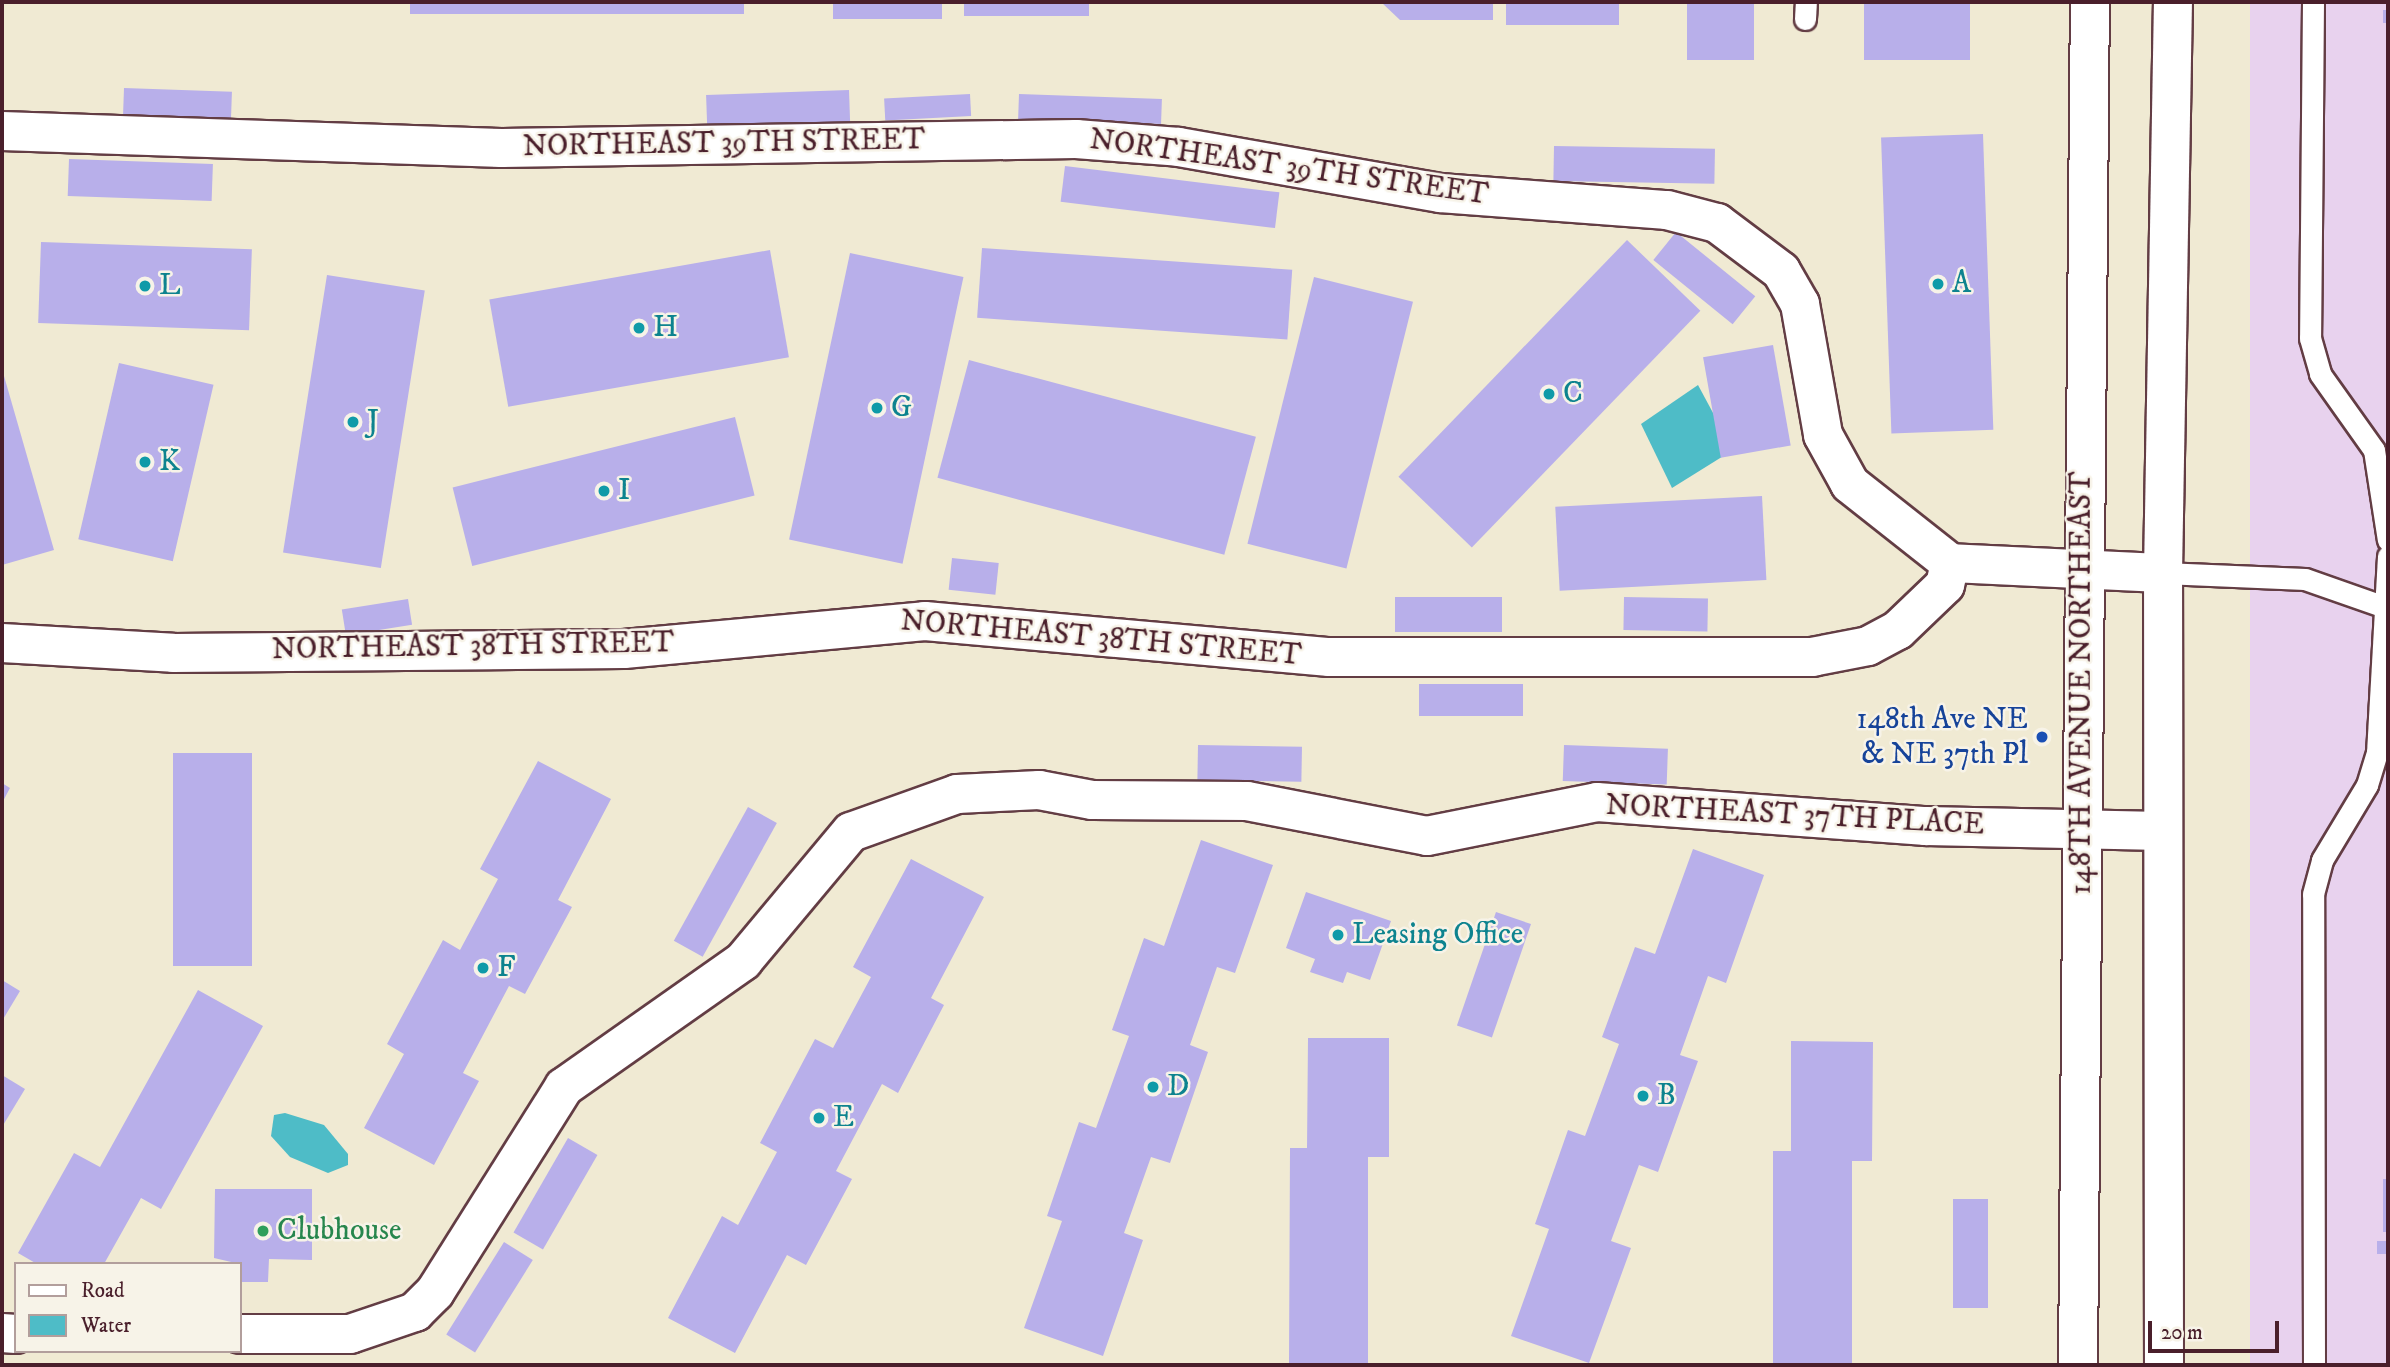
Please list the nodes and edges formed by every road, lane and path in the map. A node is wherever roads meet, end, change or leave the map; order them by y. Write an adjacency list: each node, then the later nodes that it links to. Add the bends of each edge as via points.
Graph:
1 (2090, 2): 8 (street, 148TH AVENUE NORTHEAST)
2 (2173, 2): 9 (street)
3 (2313, 2): 5 (lane, via 2310,338 2320,374 2374,450)
4 (2, 131): 7 (street, NORTHEAST 39TH STREET, via 502,148 1076,139 1179,147 1440,193 1667,210 1717,223 1781,271 1800,304 1823,435 1850,484)
5 (2388, 540)
6 (2388, 556): 10 (lane)
7 (1950, 563): 8 (street); 11 (street, NORTHEAST 38TH STREET, via 1945,585 1898,630 1868,646 1812,657 1329,657 925,621 624,649 173,653)
8 (2083, 567): 9 (street); 12 (street, 148TH AVENUE NORTHEAST)
9 (2163, 573): 10 (lane, via 2305,579); 13 (street)
10 (2387, 608): 17 (lane, via 2377,753 2367,785 2322,860 2313,894)
11 (2, 643)
12 (2081, 830): 13 (street, NORTHEAST 37TH PLACE); 14 (street, NORTHEAST 37TH PLACE, via 1926,826 1597,802 1427,836 1247,801 1091,800 1039,790 957,794 850,832 743,961 564,1087 435,1292 415,1312 350,1334); 15 (street, 148TH AVENUE NORTHEAST)
13 (2162, 831): 16 (street)
14 (242, 1335)
15 (2078, 1365)
16 (2164, 1365)
17 (2314, 1365)

